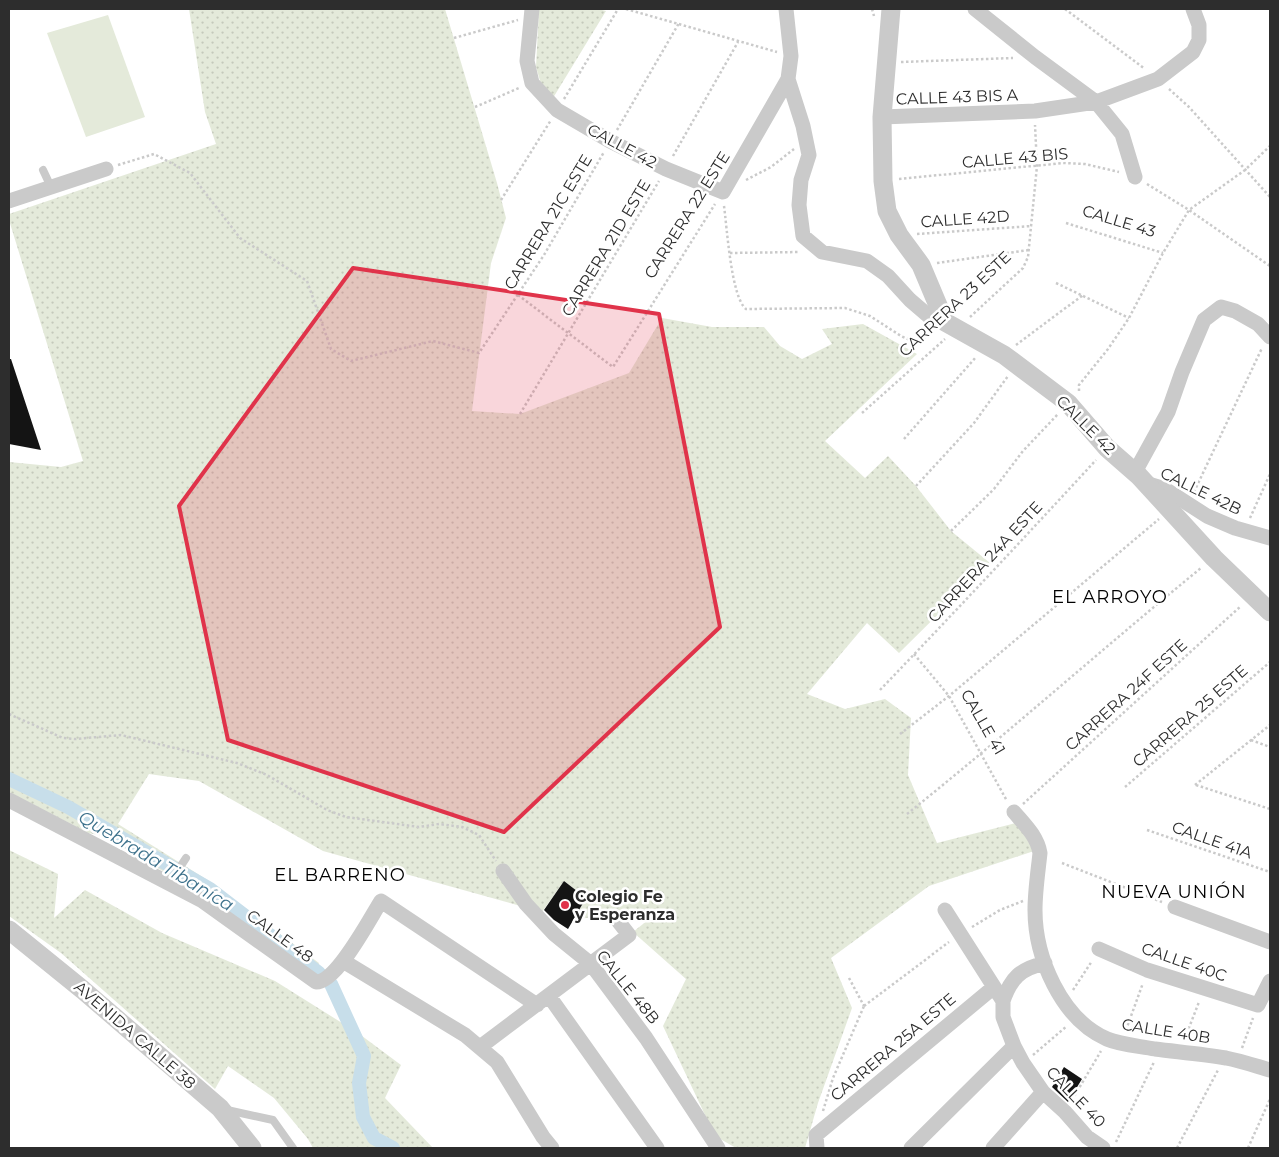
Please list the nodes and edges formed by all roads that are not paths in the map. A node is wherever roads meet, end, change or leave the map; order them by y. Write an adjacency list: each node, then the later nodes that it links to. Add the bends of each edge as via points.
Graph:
1 (786, 9): 6 (street, via 791,56)
2 (891, 9): 8 (street)
3 (975, 9): 7 (street)
4 (1193, 9): 7 (street, CALLE 43 BIS A, via 1199,25 1199,40 1193,52 1158,79)
5 (532, 12): 13 (street, CALLE 42, via 528,61 532,83 557,110 666,169)
6 (788, 79): 13 (street, CARRERA 22 ESTE); 15 (street, CALLE 42, via 809,155 801,180 803,236 822,252 867,260 931,318)
7 (1096, 102): 8 (street, CALLE 43 BIS A, via 1034,111); 11 (street, via 1122,134)
8 (882, 117): 15 (street, via 887,211 898,235 921,265)
9 (106, 169): 12 (street)
10 (44, 170): 12 (lane)
11 (1135, 177)
12 (51, 187): 14 (street)
13 (723, 192)
14 (9, 201)
15 (951, 326): 17 (street, CALLE 42, via 986,344 1073,399 1107,448)
16 (1269, 336): 17 (street, via 1258,324 1221,307 1204,320)
17 (1140, 478): 18 (street, CALLE 42B, via 1165,489 1207,516); 19 (street, CALLE 42, via 1214,558)
18 (1270, 538)
19 (1270, 612)
20 (9, 800): 24 (street, CALLE 48)
21 (1014, 812): 32 (street, CALLE 40B, via 1033,835 1040,854 1035,896 1037,933)
22 (186, 858): 24 (lane)
23 (503, 871): 33 (street, CALLE 48B, via 526,904 554,934)
24 (169, 884): 31 (street, CALLE 48, via 201,900 311,980 326,979)
25 (1175, 907): 29 (street)
26 (946, 910): 35 (street, CALLE 40)
27 (614, 917): 33 (street, via 629,935)
28 (9, 930): 42 (street, AVENIDA CALLE 38)
29 (1270, 942)
30 (1099, 949): 34 (street, CALLE 40C, via 1147,970 1258,1005)
31 (343, 961): 36 (street, via 381,901); 39 (street, via 466,1035)
32 (1045, 963): 37 (street, via 1017,975); 40 (street, CALLE 40B, via 1052,982 1076,1018 1114,1041 1231,1059)
33 (591, 964): 36 (street); 44 (street, CALLE 48B, via 646,1038)
34 (1270, 981)
35 (994, 987): 37 (street, CALLE 40); 43 (street, CARRERA 25A ESTE)
36 (543, 1001): 39 (street); 49 (street)
37 (1003, 1001): 38 (street, CALLE 40, via 1003,1018)
38 (1014, 1046): 41 (street, CALLE 40); 50 (street)
39 (480, 1047): 48 (street, via 497,1062)
40 (1270, 1070)
41 (1043, 1092): 45 (street, CALLE 40, via 1065,1112); 51 (street)
42 (220, 1108): 46 (street, AVENIDA CALLE 38); 47 (lane, via 273,1120)
43 (816, 1142)
44 (715, 1143)
45 (1084, 1143): 52 (street, CALLE 40)
46 (252, 1148)
47 (293, 1148)
48 (552, 1148)
49 (657, 1148)
50 (912, 1148)
51 (993, 1148)
52 (1103, 1148)

